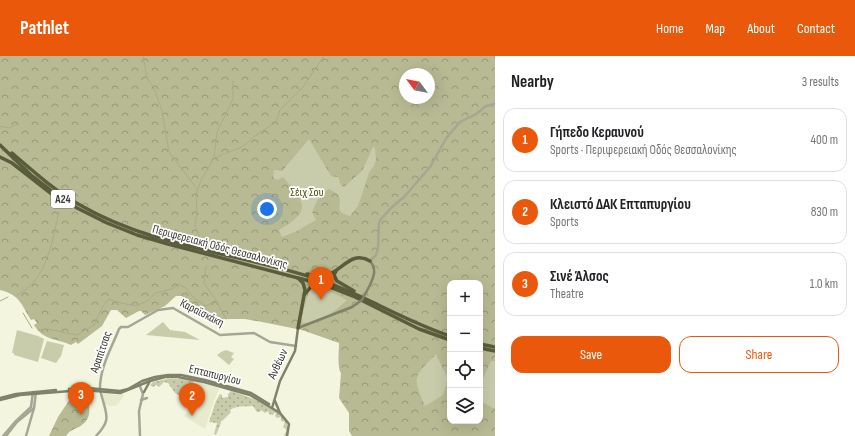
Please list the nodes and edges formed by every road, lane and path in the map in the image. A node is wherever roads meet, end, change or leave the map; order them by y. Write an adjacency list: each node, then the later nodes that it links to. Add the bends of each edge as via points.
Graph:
1 (495, 104): 7 (street, via 486,106 460,122 447,137 430,167 381,219 378,248)
2 (1, 144): 4 (highway, Περιφερειακή Οδός Θεσσαλονίκης / Α24, via 32,176); 5 (highway, Περιφερειακή Οδός Θεσσαλονίκης / Α24, via 44,181 79,205)
3 (0, 157): 4 (highway, via 12,163 48,192)
4 (77, 208): 5 (highway, Περιφερειακή Οδός Θεσσαλονίκης / Α24, via 107,223)
5 (138, 233): 6 (highway, Περιφερειακή Οδός Θεσσαλονίκης / Α24)
6 (168, 242): 9 (highway, Περιφερειακή Οδός Θεσσαλονίκης / Α24); 10 (highway, Περιφερειακή Οδός Θεσσαλονίκης / Α24)
7 (370, 261): 8 (highway, via 364,258 354,259); 15 (main road, bridge, via 375,272 362,300 352,307)
8 (340, 267): 10 (highway, via 324,276); 13 (highway, via 334,274 335,280)
9 (286, 274): 11 (highway, Περιφερειακή Οδός Θεσσαλονίκης / Α24); 12 (highway, via 302,282)
10 (301, 274): 13 (highway, Περιφερειακή Οδός Θεσσαλονίκης / Α24)
11 (315, 282): 12 (highway); 17 (highway, Περιφερειακή Οδός Θεσσαλονίκης / Α24, via 353,296 419,329)
12 (305, 294): 15 (highway)
13 (363, 297): 16 (highway, Περιφερειακή Οδός Θεσσαλονίκης / Α24, via 420,325)
14 (126, 328): 19 (street, Καραϊσκάκη, via 157,310 172,308 220,334 254,332 270,342); 25 (street, Αραπίτσας, via 119,329 107,358)
15 (298, 328): 19 (main road, Ανθέων)
16 (447, 335)
17 (447, 339)
18 (483, 345): 20 (highway)
19 (296, 346): 30 (main road, Ανθέων)
20 (495, 348)
21 (483, 349): 22 (highway)
22 (495, 351)
23 (150, 381): 24 (main road, Επταπυργίου); 27 (main road); 32 (main road, Επταπυργίου, via 172,377 195,379 252,396)
24 (140, 383): 25 (main road, Επταπυργίου, via 120,394); 27 (street); 32 (main road, Επταπυργίου, via 168,375 196,377 253,394)
25 (100, 390): 26 (main road, Επταπυργίου, via 88,388); 37 (street, via 107,420 105,427)
26 (34, 393): 29 (main road, Επταπυργίου, via 15,394); 33 (street); 35 (street, via 30,407 14,422)
27 (143, 393): 31 (street)
28 (147, 398): 31 (street)
29 (0, 399)
30 (274, 399): 32 (main road, Ανθέων); 34 (main road)
31 (141, 400): 38 (street)
32 (272, 407): 34 (main road, Επταπυργίου)
33 (34, 408): 35 (street); 36 (street)
34 (280, 412): 39 (main road, via 289,424)
35 (5, 436)
36 (26, 436)
37 (96, 436)
38 (140, 436)
39 (288, 436)

